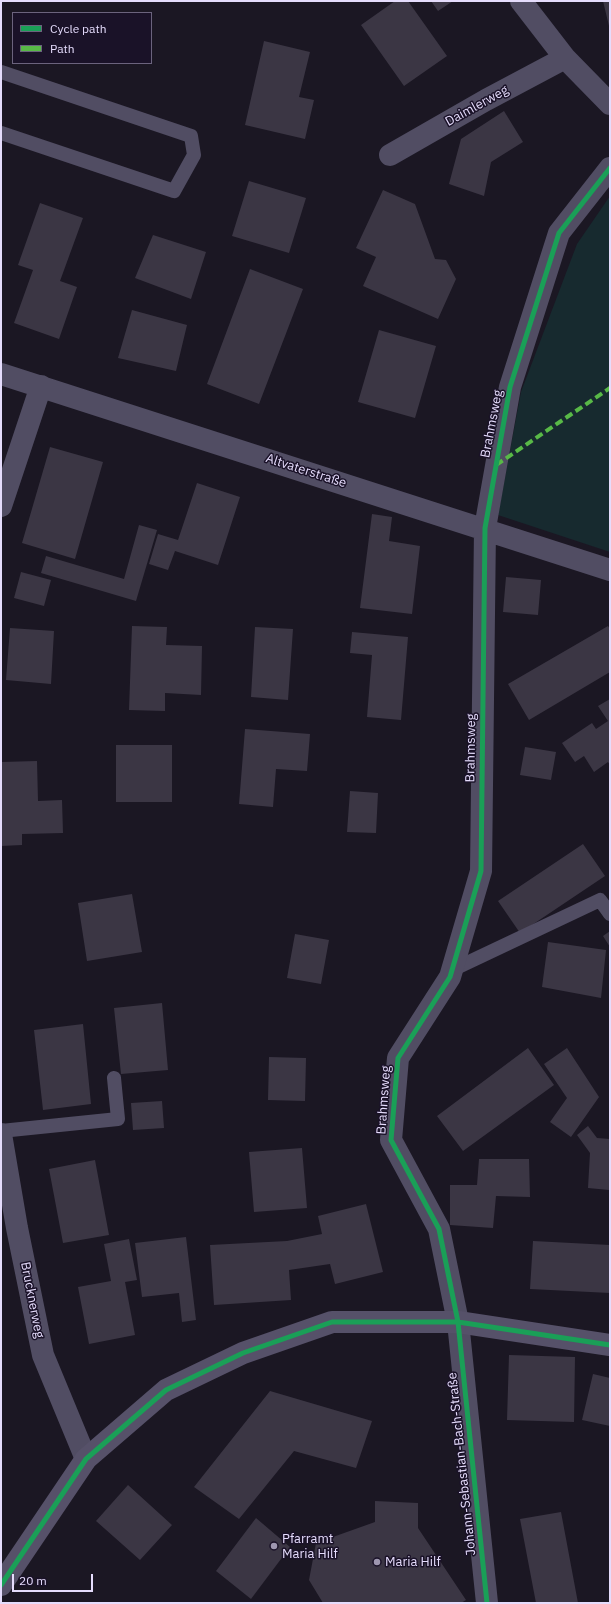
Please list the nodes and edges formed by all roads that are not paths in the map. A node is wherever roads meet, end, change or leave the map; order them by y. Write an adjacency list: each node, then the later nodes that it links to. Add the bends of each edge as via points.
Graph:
1 (522, 1): 2 (street)
2 (565, 58): 4 (street); 6 (street, Daimlerweg)
3 (1, 72): 5 (lane, via 191,136 194,155 174,191)
4 (610, 104)
5 (1, 133)
6 (390, 154)
7 (610, 168): 11 (street, Brahmsweg, via 558,233 510,387)
8 (1, 374): 9 (street, Altvaterstraße)
9 (41, 386): 10 (street); 11 (street, Altvaterstraße)
10 (1, 506)
11 (485, 528): 12 (street, Altvaterstraße); 14 (street, Brahmsweg, via 481,871)
12 (610, 570)
13 (610, 914): 14 (lane, via 600,900)
14 (452, 970): 17 (street, Brahmsweg, via 398,1058 391,1140 439,1229)
15 (114, 1078): 16 (lane, via 118,1119)
16 (1, 1132): 19 (street, Brucknerweg, via 17,1228 43,1355)
17 (458, 1322): 18 (street); 19 (street, via 332,1322 243,1353 166,1390); 21 (street, Johann-Sebastian-Bach-Straße)
18 (610, 1345)
19 (86, 1459): 20 (street)
20 (1, 1585)
21 (487, 1603)

